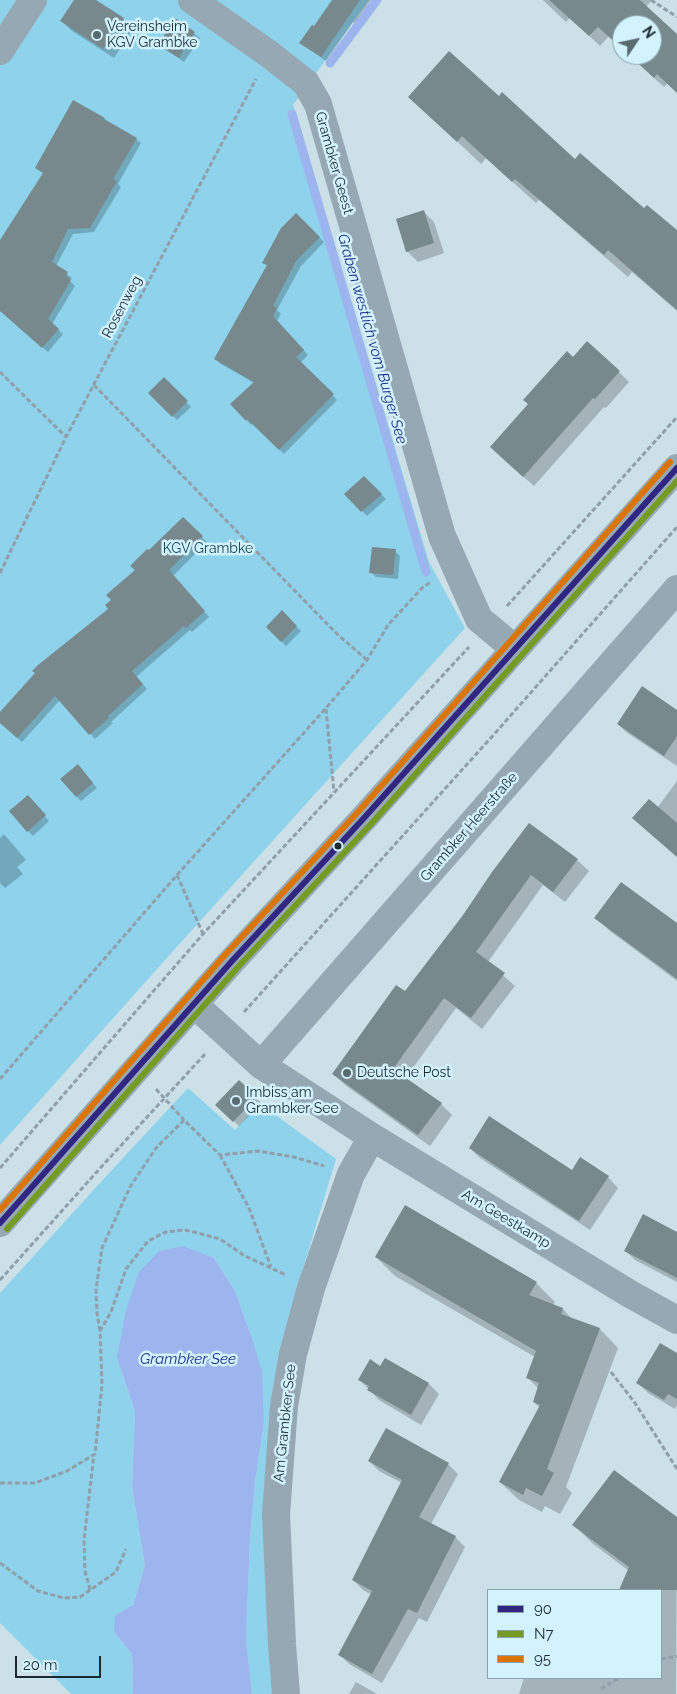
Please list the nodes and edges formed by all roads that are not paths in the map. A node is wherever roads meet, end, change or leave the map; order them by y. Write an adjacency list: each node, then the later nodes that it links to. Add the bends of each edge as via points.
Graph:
1 (33, 0): 3 (street)
2 (192, 0): 6 (street, Grambker Geest, via 306,83 318,104 442,536 479,619)
3 (0, 51)
4 (677, 468): 6 (main road)
5 (677, 589): 8 (street, Grambker Heerstraße)
6 (516, 649): 7 (main road)
7 (195, 1005): 8 (street, Am Geestkamp); 10 (main road)
8 (261, 1065): 9 (street, Am Geestkamp)
9 (372, 1137): 11 (street, Am Geestkamp); 12 (street, Am Grambker See, via 351,1174 311,1288 293,1354 284,1406 276,1514)
10 (0, 1223)
11 (677, 1320)
12 (286, 1694)

